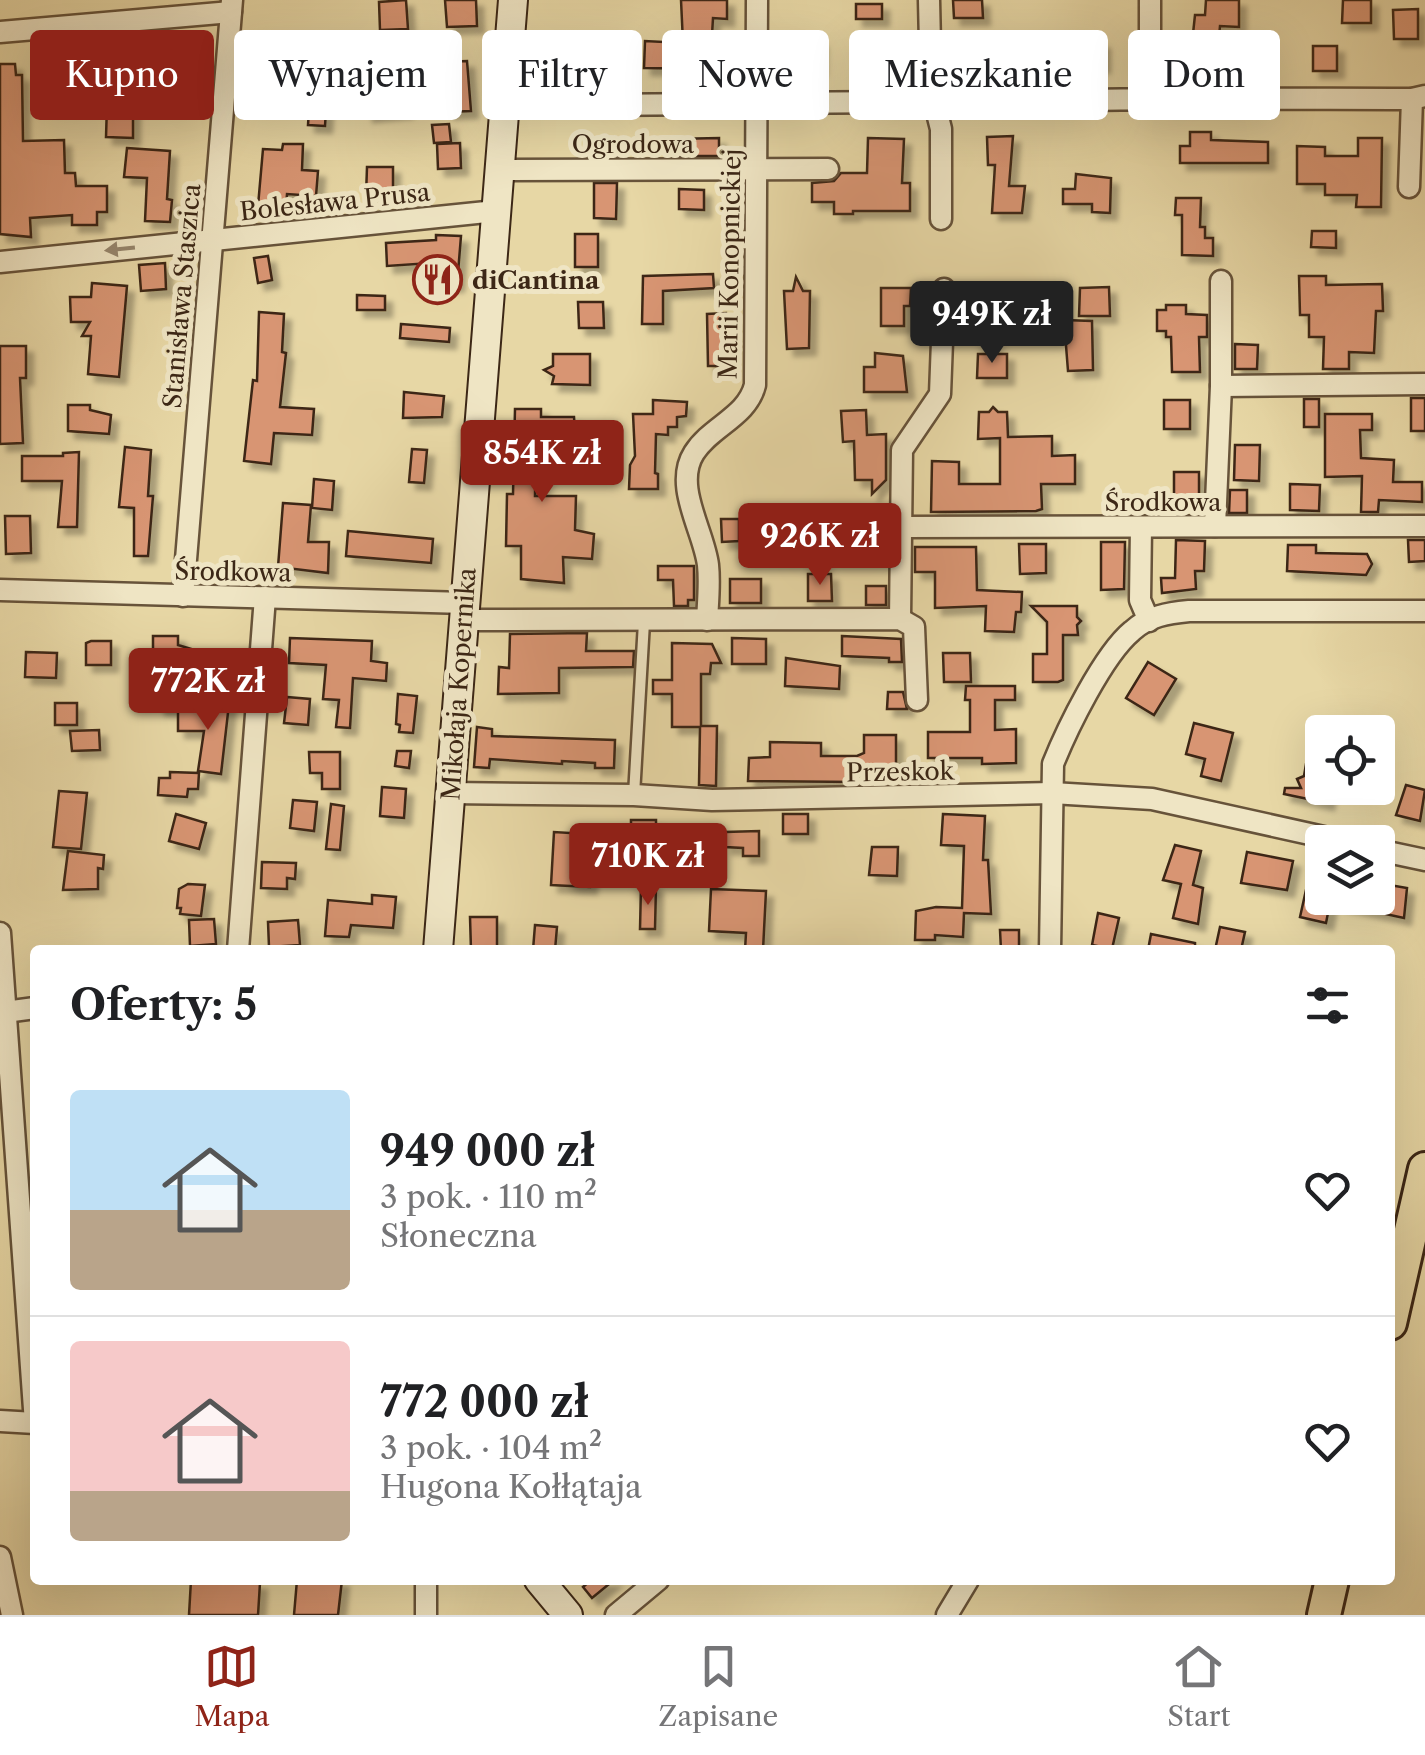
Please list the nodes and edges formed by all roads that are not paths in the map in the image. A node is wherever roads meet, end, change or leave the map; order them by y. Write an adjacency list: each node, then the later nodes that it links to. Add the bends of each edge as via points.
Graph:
1 (513, 0): 6 (street, Mikołaja Kopernika)
2 (757, 0): 7 (street, Marii Konopnickiej)
3 (929, 0): 8 (street)
4 (1150, 0): 9 (street)
5 (232, 6): 10 (street); 22 (street, Stanisława Staszica)
6 (510, 30)
7 (757, 30)
8 (930, 30)
9 (1150, 30)
10 (0, 32)
11 (1418, 97): 12 (street); 19 (street)
12 (1280, 98)
13 (503, 120): 18 (street, Mikołaja Kopernika)
14 (756, 120): 16 (street, Marii Konopnickiej)
15 (939, 120): 21 (street)
16 (756, 169): 17 (street, Ogrodowa); 18 (street, Ogrodowa); 38 (street, Marii Konopnickiej, via 751,398 703,442 687,470 708,565)
17 (828, 169)
18 (499, 170): 20 (street, Mikołaja Kopernika)
19 (1409, 186)
20 (496, 211): 22 (street, Bolesława Prusa); 36 (street, Mikołaja Kopernika)
21 (941, 219)
22 (212, 240): 23 (street, Bolesława Prusa, one-way to 23); 33 (street, Stanisława Staszica)
23 (0, 262)
24 (1220, 281): 27 (street)
25 (944, 289): 30 (street, via 940,394 902,450)
26 (1425, 384): 27 (street)
27 (1221, 386): 28 (street)
28 (1215, 526): 29 (street, Środkowa); 31 (street, Środkowa)
29 (1425, 526)
30 (901, 527): 31 (street, Środkowa); 37 (street)
31 (1141, 527): 39 (street, via 1140,600)
32 (0, 590): 33 (street, Środkowa)
33 (183, 596): 34 (street, Środkowa)
34 (265, 597): 36 (street, Środkowa); 49 (street)
35 (1425, 610): 39 (street, via 1190,611)
36 (464, 612): 40 (street, Środkowa); 43 (street, Mikołaja Kopernika)
37 (900, 619): 38 (street, Środkowa); 41 (street, via 914,627)
38 (707, 620): 40 (street, Środkowa)
39 (1149, 620): 42 (street, via 1112,654 1064,736)
40 (644, 622): 44 (lane)
41 (917, 700)
42 (1052, 793): 44 (street, Przeskok, via 712,800); 45 (street, Przeskok, via 1152,799); 51 (street)
43 (450, 794): 44 (street, Przeskok); 50 (street, Mikołaja Kopernika)
44 (634, 794)
45 (1305, 833)
46 (1395, 854): 47 (street)
47 (1425, 860)
48 (0, 934): 53 (street)
49 (238, 945)
50 (438, 945)
51 (1050, 945)
52 (30, 1009): 53 (street)
53 (5, 1012): 56 (street)
54 (1425, 1169): 55 (main road)
55 (1395, 1301)
56 (30, 1354)
57 (0, 1421): 58 (street)
58 (30, 1423)
59 (0, 1557): 65 (street)
60 (426, 1585): 66 (street)
61 (542, 1585): 67 (street)
62 (652, 1585): 68 (street)
63 (965, 1585): 69 (street)
64 (1331, 1585): 70 (main road)
65 (12, 1615)
66 (426, 1615)
67 (568, 1615)
68 (616, 1615)
69 (947, 1615)
70 (1324, 1615)

